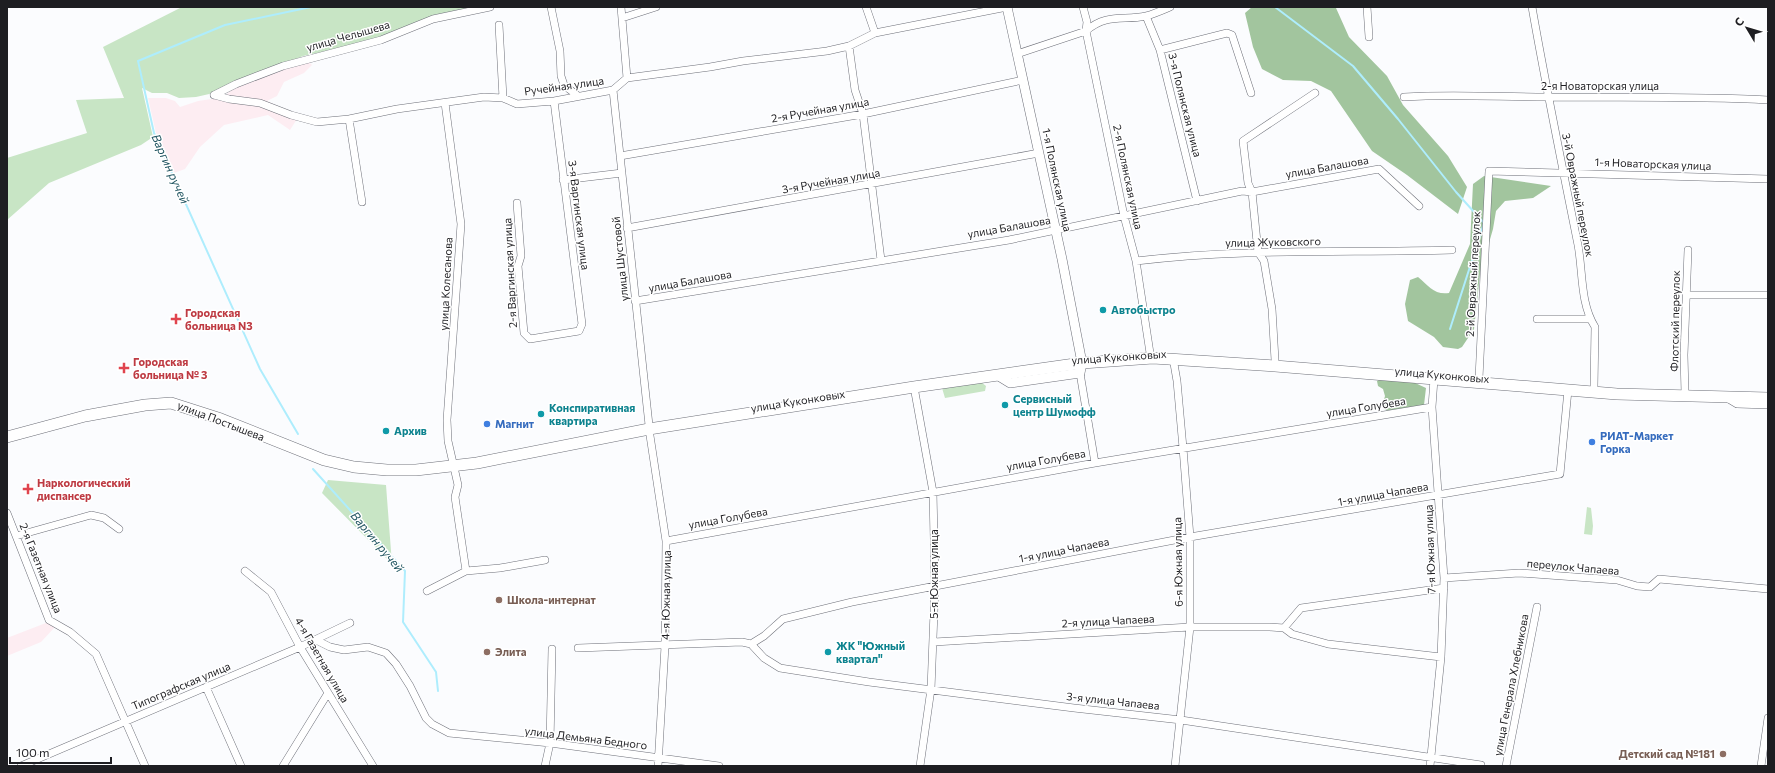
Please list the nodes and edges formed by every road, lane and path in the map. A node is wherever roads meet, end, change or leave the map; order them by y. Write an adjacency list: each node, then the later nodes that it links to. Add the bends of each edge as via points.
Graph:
1 (490, 7): 25 (street, улица Челышева, via 433,19 380,40 283,66)
2 (551, 7): 26 (street, via 560,51 561,76 564,85)
3 (621, 7): 12 (street)
4 (656, 7): 12 (street)
5 (866, 7): 15 (street)
6 (1007, 7): 15 (street); 19 (street, 1-я Полянская улица)
7 (1083, 7): 14 (street, 2-я Полянская улица, via 1087,22)
8 (1170, 7): 11 (street)
9 (1367, 7): 16 (street)
10 (1532, 7): 28 (street, 3-й Овражный переулок)
11 (1146, 16): 14 (street, via 1118,17 1094,24); 18 (street, 3-я Полянская улица)
12 (622, 18): 20 (street)
13 (499, 25): 29 (street)
14 (1086, 31): 19 (street); 48 (street, 2-я Полянская улица)
15 (875, 34): 17 (street)
16 (1369, 37)
17 (849, 46): 20 (street); 33 (street, via 855,90)
18 (1160, 50): 23 (street, via 1227,33 1232,35); 44 (street, 3-я Полянская улица)
19 (1017, 54): 21 (street, 1-я Полянская улица)
20 (627, 78): 22 (street, Ручейная улица)
21 (1023, 80): 33 (street, 2-я Ручейная улица); 35 (street, 1-я Полянская улица)
22 (613, 90): 26 (street, Ручейная улица); 36 (street, улица Шустовой)
23 (1251, 92)
24 (1315, 93): 43 (street, via 1243,141 1248,183)
25 (214, 95): 34 (street, Ручейная улица, via 260,103 317,122)
26 (578, 96): 31 (street, Ручейная улица)
27 (1404, 97): 28 (street, 2-я Новаторская улица)
28 (1548, 97): 30 (street, 2-я Новаторская улица, via 1654,96); 38 (street, 3-й Овражный переулок)
29 (503, 98): 31 (street, Ручейная улица, via 517,104); 32 (street, Ручейная улица, via 484,97)
30 (1768, 100)
31 (554, 101): 41 (street, 3-я Варгинская улица)
32 (445, 103): 34 (street, Ручейная улица); 81 (street, улица Колесанова, via 461,224 447,420 448,441)
33 (863, 114): 36 (street, 2-я Ручейная улица); 42 (street)
34 (349, 119): 45 (street)
35 (1039, 153): 42 (street, 3-я Ручейная улица); 50 (street, 1-я Полянская улица)
36 (620, 156): 39 (street, улица Шустовой)
37 (1489, 171): 38 (street, 1-я Новаторская улица); 66 (street, 2-й Овражный переулок)
38 (1563, 172): 40 (street, 1-я Новаторская улица); 60 (street, 3-й Овражный переулок)
39 (622, 173): 41 (street); 49 (street, улица Шустовой)
40 (1768, 179)
41 (563, 180): 61 (street, 3-я Варгинская улица, via 582,324 579,331)
42 (873, 185): 49 (street, 3-я Ручейная улица); 54 (street)
43 (1252, 192): 44 (street, улица Балашова, via 1242,191); 47 (street, улица Балашова, via 1379,169); 53 (street)
44 (1197, 201): 48 (street, улица Балашова)
45 (362, 202)
46 (517, 203): 61 (street, 2-я Варгинская улица, via 521,256 518,266 524,333)
47 (1419, 206)
48 (1124, 216): 50 (street, улица Балашова); 55 (street, 2-я Полянская улица)
49 (628, 228): 58 (street, улица Шустовой)
50 (1056, 230): 54 (street, улица Балашова); 65 (street, 1-я Полянская улица)
51 (1452, 250): 53 (street, улица Жуковского)
52 (1688, 250): 56 (street, Флотский переулок)
53 (1258, 252): 55 (street, улица Жуковского); 64 (street, via 1264,261 1272,309)
54 (881, 260): 58 (street, улица Балашова)
55 (1136, 261): 62 (street, 2-я Полянская улица)
56 (1686, 295): 57 (street); 71 (street, Флотский переулок)
57 (1768, 295)
58 (635, 301): 77 (street, улица Шустовой)
59 (1537, 319): 60 (street)
60 (1590, 319): 69 (street, 3-й Овражный переулок, via 1595,327)
61 (530, 338)
62 (1150, 353): 64 (main road, улица Куконковых); 65 (main road, улица Куконковых)
63 (1173, 358): 65 (main road, улица Куконковых, via 1120,359); 67 (main road, улица Куконковых); 79 (street, 6-я Южная улица)
64 (1275, 360): 66 (main road, улица Куконковых)
65 (1081, 365): 68 (main road, улица Куконковых); 68 (main road, улица Куконковых); 80 (street)
66 (1479, 378): 69 (main road, улица Куконковых)
67 (1434, 379): 70 (main road, улица Куконковых); 76 (street, 7-я Южная улица)
68 (914, 385): 77 (main road, улица Куконковых); 83 (street, 5-я Южная улица)
69 (1594, 387): 71 (main road, улица Куконковых)
70 (1568, 390): 73 (main road, улица Куконковых); 84 (street, 1-я улица Чапаева, via 1560,474)
71 (1685, 393): 72 (main road, улица Куконковых)
72 (1768, 393)
73 (1726, 398): 74 (main road, улица Куконковых); 75 (street, via 1737,404)
74 (1768, 398)
75 (1768, 405)
76 (1432, 407): 79 (street, улица Голубева); 84 (street, 7-я Южная улица)
77 (649, 427): 81 (main road, улица Куконковых, via 527,449 477,463); 89 (street, 4-я Южная улица)
78 (7, 437): 82 (main road, улица Постышева, via 85,416 171,402 324,460)
79 (1184, 448): 80 (street, улица Голубева); 88 (street, 6-я Южная улица)
80 (1095, 463): 83 (street, улица Голубева)
81 (454, 466): 82 (main road, улица Куконковых); 92 (street, улица Колесанова, via 458,485 455,497)
82 (387, 470)
83 (933, 492): 89 (street, улица Голубева); 94 (street, 5-я Южная улица)
84 (1439, 495): 88 (street, 1-я улица Чапаева); 93 (street, 7-я Южная улица)
85 (7, 513): 87 (street, 2-я Газетная улица)
86 (119, 529): 87 (street, via 104,518 91,515)
87 (16, 536): 115 (street, 2-я Газетная улица, via 49,620 70,632 96,654)
88 (1190, 537): 94 (street, 1-я улица Чапаева); 100 (street, 6-я Южная улица)
89 (666, 541): 105 (street, 4-я Южная улица)
90 (545, 560): 92 (street)
91 (245, 571): 106 (street, 4-я Газетная улица, via 271,592)
92 (466, 571): 97 (street)
93 (1444, 578): 95 (street, 7-я Южная улица); 96 (street, переулок Чапаева, via 1519,573 1617,580 1650,587 1659,579)
94 (935, 586): 103 (street, 5-я Южная улица); 104 (street, 1-я улица Чапаева, via 783,619)
95 (1444, 588): 101 (street, via 1301,608); 109 (street, 7-я Южная улица)
96 (1768, 589)
97 (427, 591)
98 (1537, 607): 132 (street, улица Генерала Хлебникова)
99 (350, 623): 102 (street, Типографская улица)
100 (1190, 627): 101 (street, 2-я улица Чапаева); 103 (street, 2-я улица Чапаева); 114 (street, 6-я Южная улица)
101 (1284, 628): 109 (street, 2-я улица Чапаева, via 1292,634 1328,644)
102 (316, 640): 106 (street, Типографская улица); 116 (street, улица Демьяна Бедного, via 344,650 368,647 386,653 410,686 426,718 449,733)
103 (934, 642): 111 (street, 5-я Южная улица)
104 (751, 644): 105 (street, via 742,642); 111 (street, 3-я улица Чапаева, via 764,658 780,668)
105 (665, 646): 107 (street); 117 (street, 4-я Южная улица)
106 (300, 647): 110 (street, Типографская улица); 112 (street, 4-я Газетная улица)
107 (578, 648)
108 (552, 649): 116 (street)
109 (1441, 658): 118 (street, 7-я Южная улица)
110 (206, 687): 115 (street, Типографская улица); 123 (street)
111 (931, 689): 114 (street, 3-я улица Чапаева); 129 (street, 5-я Южная улица)
112 (328, 693): 124 (street); 125 (street, 4-я Газетная улица)
113 (1768, 718): 133 (street)
114 (1181, 720): 118 (street, 3-я улица Чапаева); 130 (street, 6-я Южная улица)
115 (126, 721): 119 (street, Типографская улица); 122 (street, 2-я Газетная улица)
116 (550, 744): 117 (street, улица Демьяна Бедного); 126 (street)
117 (659, 758): 127 (street, 4-я Южная улица); 128 (street, улица Демьяна Бедного)
118 (1431, 758): 120 (street, 3-я улица Чапаева); 131 (street, 7-я Южная улица)
119 (36, 763): 121 (street, Типографская улица)
120 (1481, 765)
121 (21, 766)
122 (145, 766)
123 (242, 766)
124 (283, 766)
125 (373, 766)
126 (545, 766)
127 (658, 766)
128 (719, 766)
129 (920, 766)
130 (1175, 766)
131 (1430, 766)
132 (1506, 766)
133 (1761, 766)

